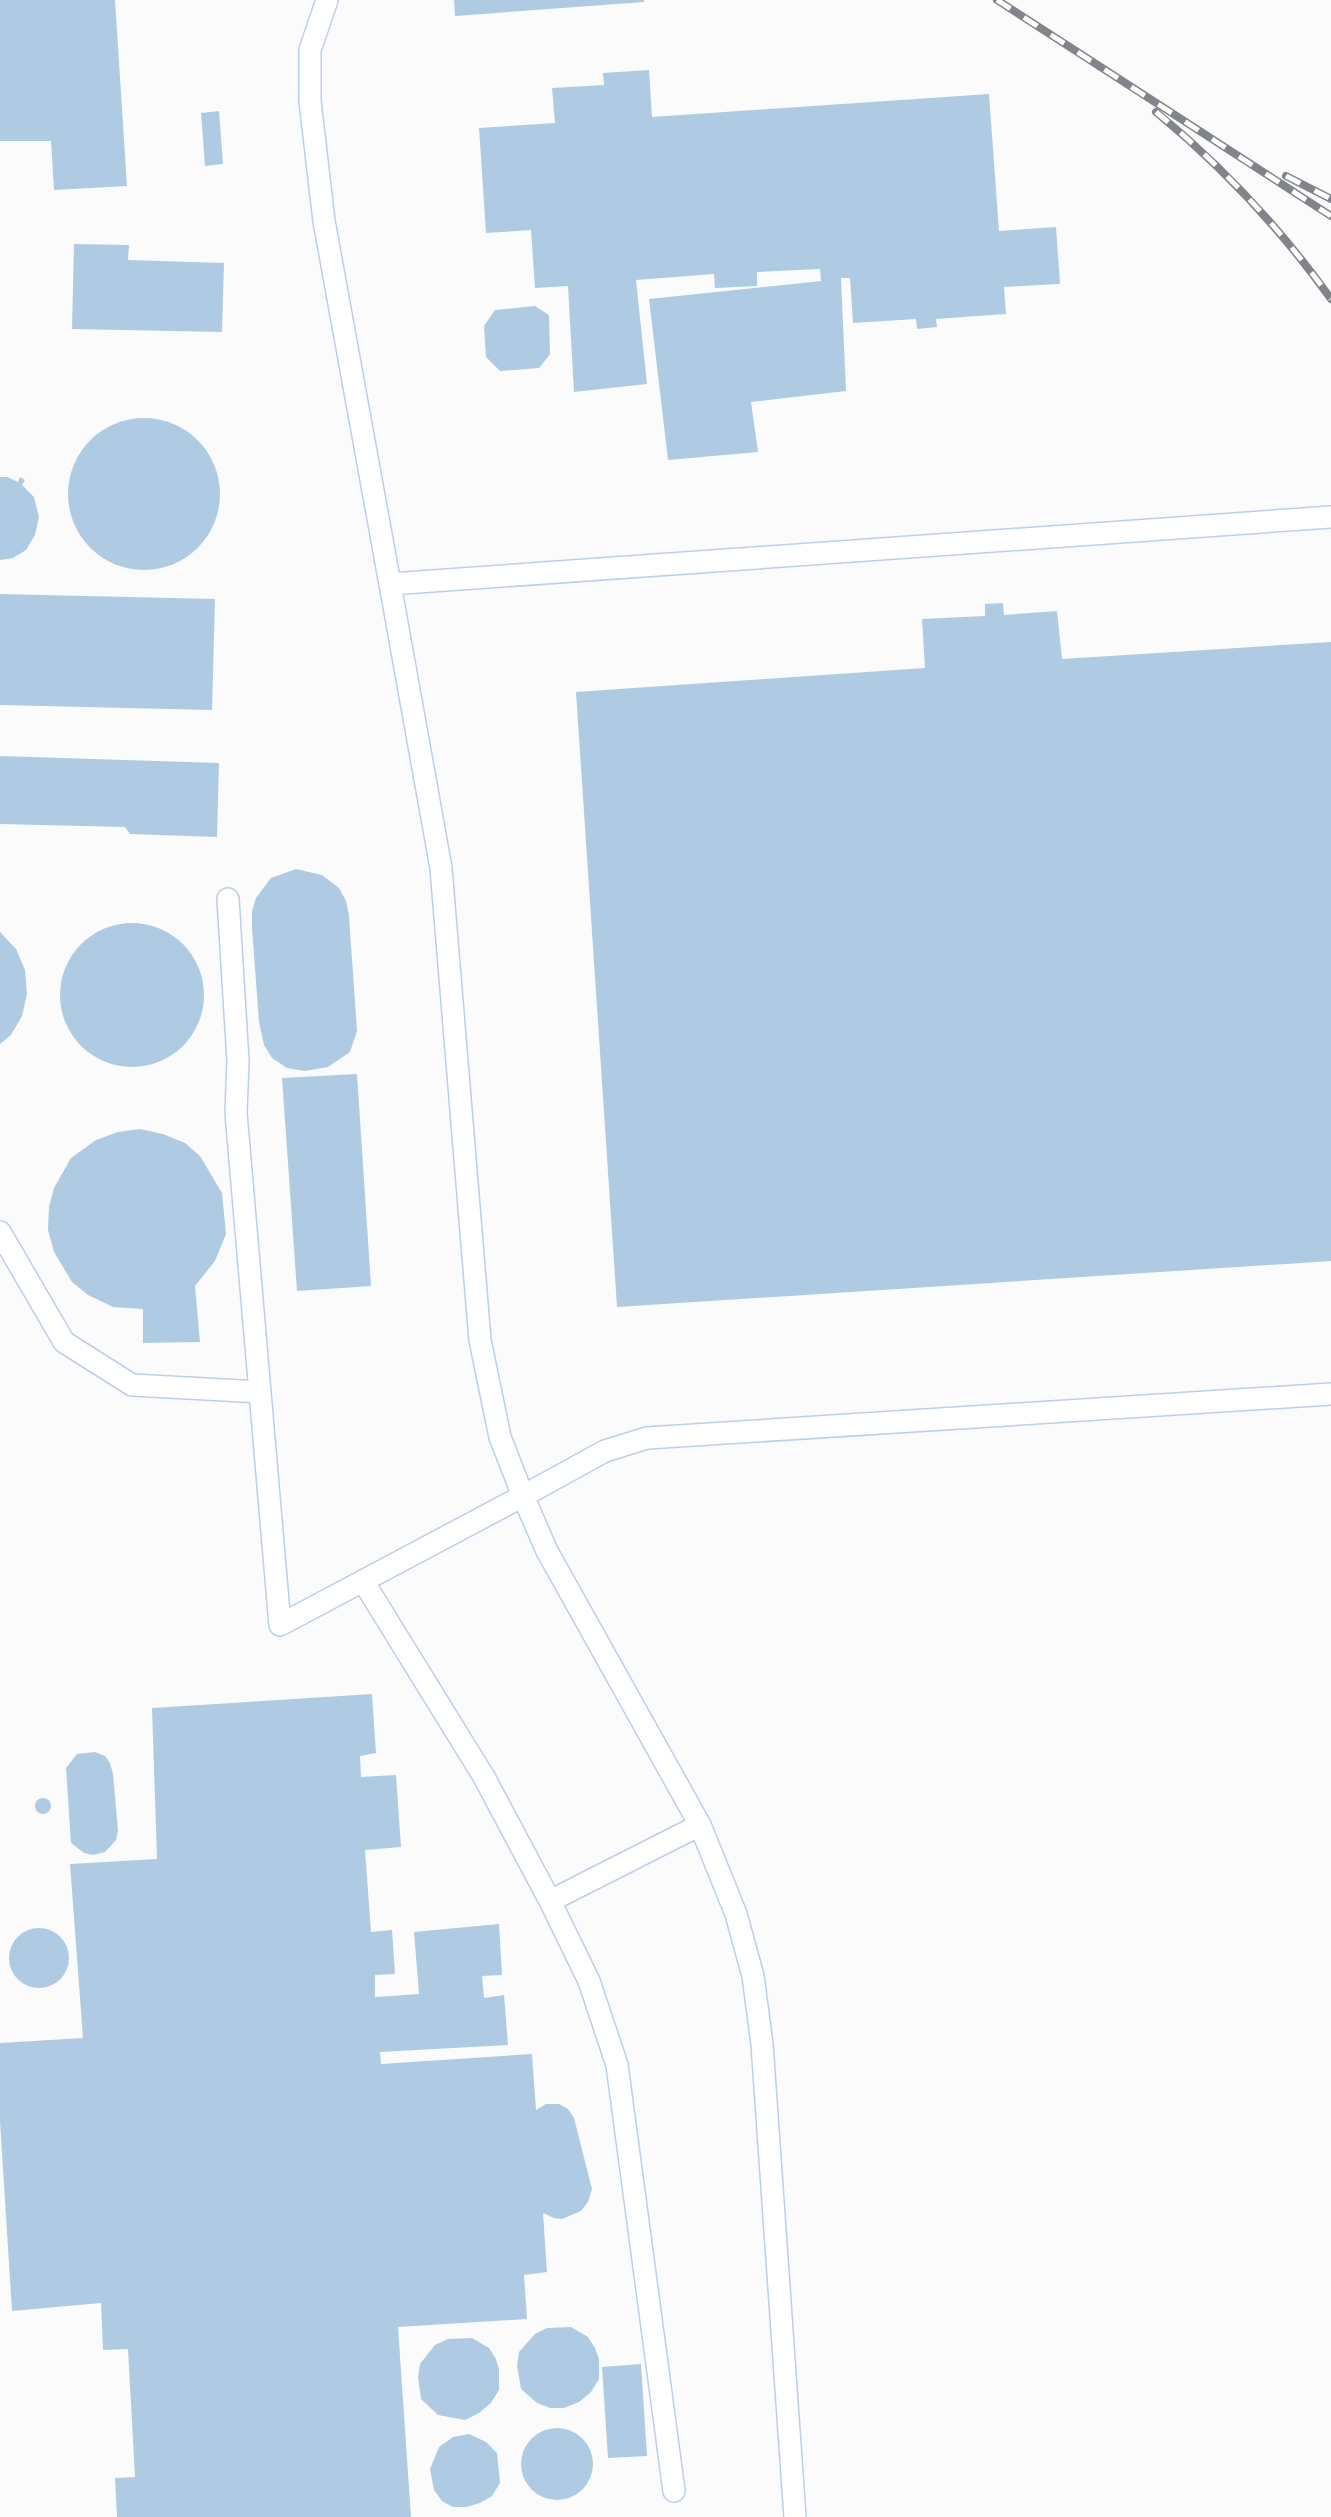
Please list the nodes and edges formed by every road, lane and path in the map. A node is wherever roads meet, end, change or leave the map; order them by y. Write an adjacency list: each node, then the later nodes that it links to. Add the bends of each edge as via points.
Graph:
1 (327, 0): 3 (lane, via 310,50 310,101 324,221)
2 (1331, 517): 3 (lane)
3 (390, 584): 8 (lane, via 441,868 481,1340 500,1437)
4 (228, 899): 6 (lane, via 238,1061 236,1114)
5 (0, 1232): 6 (lane, via 64,1342 132,1385)
6 (259, 1392): 9 (lane, via 279,1625)
7 (1331, 1394): 8 (lane, via 647,1438 605,1451)
8 (523, 1496): 9 (lane); 10 (lane, via 547,1551)
9 (363, 1581): 11 (lane, via 484,1777)
10 (700, 1825): 11 (lane); 13 (lane, via 736,1914 755,1990)
11 (550, 1901): 12 (lane, via 589,1981 617,2065)
12 (674, 2491)
13 (795, 2517)

